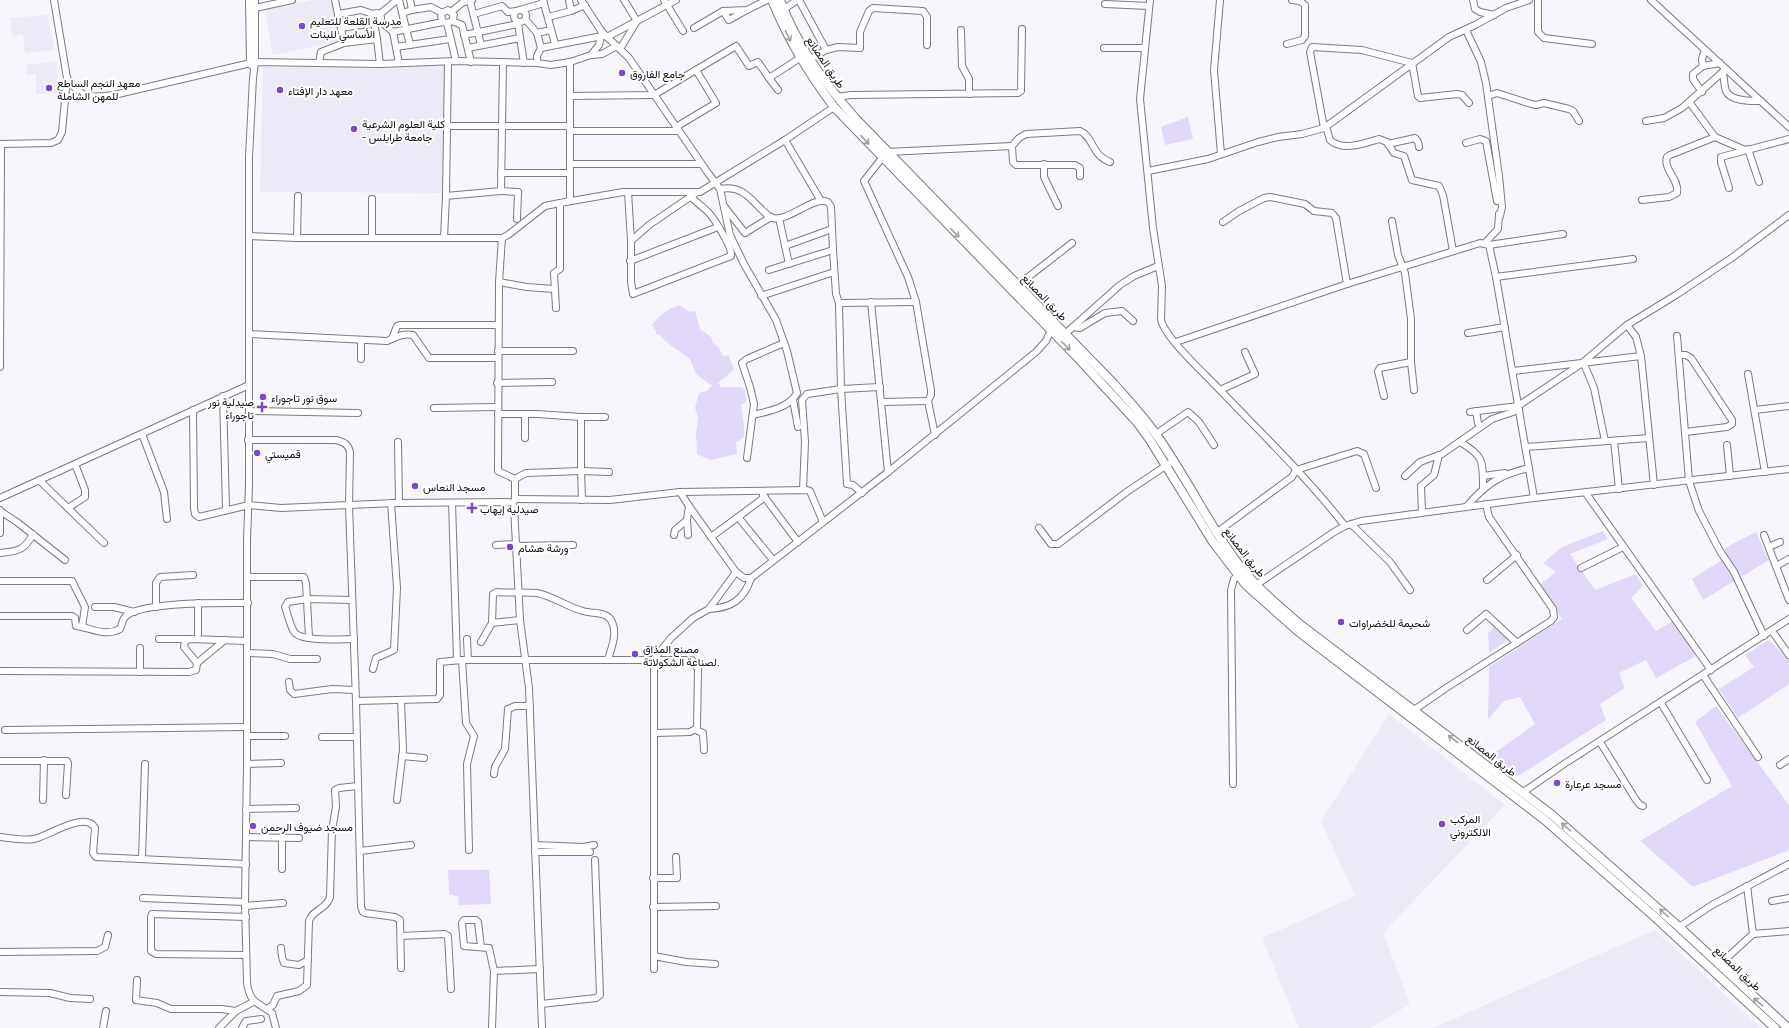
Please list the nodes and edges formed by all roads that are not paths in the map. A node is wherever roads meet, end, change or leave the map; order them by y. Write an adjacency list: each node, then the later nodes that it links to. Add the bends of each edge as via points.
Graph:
1 (54, 0): 97 (street)
2 (249, 0): 70 (street)
3 (255, 0): 28 (street)
4 (292, 0): 28 (street)
5 (335, 0): 38 (street)
6 (398, 0): 36 (street); 42 (street)
7 (410, 0): 29 (street)
8 (471, 0): 22 (street); 39 (street)
9 (569, 0): 33 (street)
10 (624, 0): 44 (street)
11 (676, 0): 24 (street)
12 (767, 0): 31 (street)
13 (772, 0): 80 (main road, طريق المصانع, one-way to 80, via 789,39)
14 (780, 0): 32 (main road, طريق المصانع)
15 (798, 0): 32 (street); 77 (street)
16 (1220, 0): 127 (street, via 1214,70)
17 (1292, 0): 65 (street, via 1300,1 1304,5 1305,38)
18 (1473, 0): 40 (street, via 1475,9)
19 (1528, 0): 40 (street)
20 (1538, 0): 66 (street, via 1540,36)
21 (1651, 0): 78 (street)
22 (461, 1): 35 (street)
23 (544, 1): 30 (street); 41 (street)
24 (666, 2): 44 (street); 54 (street)
25 (583, 3): 33 (street); 59 (street)
26 (1150, 3): 27 (street); 76 (street)
27 (1105, 4)
28 (255, 8): 70 (street)
29 (412, 10): 36 (street); 37 (street, via 431,7)
30 (518, 10): 39 (street, via 508,12 502,6); 43 (street, via 526,13); 46 (street, via 514,17)
31 (747, 10): 34 (street); 34 (street, via 729,20)
32 (783, 10): 80 (main road, طريق المصانع)
33 (571, 11): 41 (street)
34 (723, 11): 48 (street)
35 (451, 12): 37 (street, via 448,10); 45 (street, via 454,15)
36 (402, 13): 49 (street)
37 (442, 13): 45 (street, via 441,18)
38 (338, 14): 42 (street, via 361,10); 47 (street)
39 (474, 14): 56 (street)
40 (1494, 15): 53 (street)
41 (548, 17): 51 (street)
42 (377, 18): 47 (street); 55 (street); 61 (street)
43 (526, 20): 46 (street); 57 (street)
44 (637, 21): 59 (street); 74 (street)
45 (447, 22): 49 (street); 58 (street, via 461,24); 62 (street)
46 (518, 23): 56 (street); 60 (street)
47 (340, 28): 63 (street)
48 (694, 28)
49 (406, 29): 55 (street); 67 (street)
50 (1022, 29): 101 (street, via 1020,92)
51 (551, 30): 57 (street); 64 (street)
52 (961, 30): 101 (street, via 962,66 969,79)
53 (1466, 30): 90 (street, via 1449,37); 104 (street, via 1481,62)
54 (683, 31)
55 (393, 32): 71 (street)
56 (478, 32): 58 (street); 68 (street)
57 (537, 33): 73 (street)
58 (464, 35): 72 (street)
59 (604, 35): 64 (street); 74 (street); 79 (street)
60 (520, 38): 68 (street); 88 (street)
61 (376, 39): 63 (street); 92 (street)
62 (450, 39): 67 (street); 82 (street)
63 (344, 43): 85 (street, via 320,52)
64 (555, 44): 73 (street)
65 (1287, 44)
66 (1592, 44)
67 (410, 45): 71 (street)
68 (482, 45): 72 (street)
69 (927, 45): 77 (street, via 926,17 923,11 873,8 869,11 860,32 860,48 838,47)
70 (253, 47): 93 (street)
71 (396, 47): 86 (street)
72 (468, 48): 83 (street)
73 (540, 48): 89 (street)
74 (618, 48): 79 (street); 102 (street, via 629,58)
75 (1104, 48): 76 (street)
76 (1144, 48): 133 (street, via 1140,99)
77 (826, 50): 80 (street)
78 (1706, 50): 91 (street); 94 (street, via 1702,59)
79 (591, 55): 84 (street)
80 (804, 60): 98 (street); 105 (main road, طريق المصانع); 109 (main road, طريق المصانع)
81 (448, 62): 82 (street); 86 (street); 112 (street)
82 (456, 62): 83 (street)
83 (471, 62): 87 (street)
84 (570, 62): 89 (street, via 551,65); 103 (street)
85 (319, 63): 92 (street); 93 (street)
86 (398, 63): 92 (street)
87 (503, 63): 88 (street); 113 (street)
88 (524, 63): 89 (street)
89 (537, 63)
90 (1412, 63): 107 (street, via 1420,98 1457,94 1462,95); 114 (street); 114 (street, via 1362,50 1312,47 1310,52)
91 (1720, 63): 94 (street); 96 (street)
92 (380, 64)
93 (253, 65): 97 (street, via 114,95 92,97 74,89); 163 (street)
94 (1703, 66): 100 (street, via 1692,77)
95 (696, 70): 98 (street, via 737,46 749,66 758,62); 102 (street); 117 (street, via 716,103)
96 (1725, 71): 100 (street); 106 (street); 106 (street, via 1726,91 1729,95 1741,100)
97 (67, 78): 122 (street, via 62,132 58,140 51,143)
98 (769, 78): 99 (street)
99 (778, 90)
100 (1702, 92): 108 (street)
101 (969, 94): 105 (street)
102 (654, 95): 103 (street); 117 (street)
103 (570, 96): 116 (street)
104 (1488, 96): 110 (street, via 1497,93 1530,104 1544,103 1569,109); 153 (street, via 1499,176 1502,207)
105 (837, 97): 128 (main road, طريق المصانع)
106 (1761, 101): 115 (street)
107 (1469, 103)
108 (1690, 103): 111 (street, via 1664,118); 118 (street)
109 (834, 107): 120 (street); 128 (main road, طريق المصانع, one-way to 128)
110 (1579, 121)
111 (1646, 121)
112 (447, 126): 113 (street); 145 (street)
113 (502, 126): 116 (street); 134 (street)
114 (1325, 127): 123 (street, via 1330,140 1340,146 1379,139 1385,140); 127 (street, via 1258,142)
115 (1789, 127)
116 (570, 129): 117 (street); 130 (street)
117 (677, 129): 131 (street)
118 (1715, 137): 126 (street); 148 (street, via 1667,156 1666,163 1677,187 1677,193 1669,197)
119 (1789, 139): 126 (street)
120 (785, 140): 138 (street); 149 (street)
121 (1466, 143): 153 (street, via 1480,139 1486,141)
122 (1, 144): 197 (street)
123 (1388, 144): 125 (street, via 1414,138 1417,139); 173 (street, via 1394,153 1404,156 1412,180 1441,188)
124 (1012, 146): 128 (street); 129 (street, via 1026,134 1080,131 1086,135 1098,155); 132 (street, via 1014,164)
125 (1419, 147)
126 (1747, 149): 137 (street); 139 (street, via 1720,159)
127 (1221, 154): 133 (street)
128 (885, 155): 183 (main road, طريق المصانع); 188 (street, via 864,179 864,183 908,277); 198 (main road, طريق المصانع, one-way to 198)
129 (1110, 162)
130 (570, 164): 131 (street); 135 (street)
131 (701, 164): 138 (street)
132 (1044, 164): 136 (street, via 1075,165 1080,168); 152 (street, via 1044,177)
133 (1148, 171): 177 (street)
134 (501, 173): 135 (street); 141 (street)
135 (570, 173): 147 (street)
136 (1080, 176)
137 (1759, 182)
138 (714, 183): 140 (street); 143 (street)
139 (1729, 188)
140 (720, 189): 151 (street); 155 (street, via 731,187 741,190)
141 (501, 191): 145 (street); 157 (street, via 517,191)
142 (628, 192): 143 (street); 147 (street); 168 (street)
143 (693, 195): 160 (street); 168 (street, via 649,225)
144 (298, 196): 164 (street)
145 (446, 196): 166 (street)
146 (372, 199): 165 (street)
147 (570, 200): 150 (street)
148 (1642, 200)
149 (821, 201): 156 (street); 161 (street, via 828,202 831,207)
150 (560, 203): 167 (street, via 545,206); 185 (street, via 560,269 554,273)
151 (723, 205): 155 (street, via 745,232); 186 (street, via 730,235)
152 (1058, 206)
153 (1500, 216): 170 (street, via 1498,229)
154 (1789, 216): 193 (street, via 1733,257)
155 (771, 218): 156 (street)
156 (779, 218): 171 (street)
157 (517, 219)
158 (1392, 221): 178 (street)
159 (1223, 222): 184 (street, via 1270,197 1305,204 1314,211 1332,213 1336,218)
160 (718, 227): 175 (street); 175 (street, via 732,253 731,256 633,294)
161 (832, 229): 171 (street); 172 (street)
162 (1563, 234): 170 (street)
163 (249, 236): 164 (street); 200 (street)
164 (297, 238): 165 (street)
165 (372, 238): 166 (street)
166 (444, 238): 167 (street)
167 (502, 238): 182 (street)
168 (631, 241): 175 (street)
169 (1072, 243): 183 (street)
170 (1487, 244): 173 (street); 181 (street)
171 (785, 246): 176 (street)
172 (833, 250): 176 (street); 180 (street)
173 (1453, 251): 178 (street)
174 (1633, 259): 181 (street)
175 (630, 261)
176 (789, 264): 179 (street)
177 (1158, 266): 195 (street, via 1120,285); 206 (street, via 1162,292 1161,320 1164,329)
178 (1402, 267): 184 (street); 215 (street, via 1406,274 1411,319)
179 (769, 270)
180 (834, 272): 186 (street); 189 (street)
181 (1496, 277): 196 (street)
182 (499, 282): 185 (street); 194 (street)
183 (1018, 284): 201 (main road, طريق المصانع)
184 (1347, 284): 206 (street)
185 (554, 289): 190 (street)
186 (761, 296): 207 (street, via 776,320)
187 (871, 302): 188 (street); 189 (street); 223 (street)
188 (916, 302): 230 (street, via 931,390)
189 (839, 303): 224 (street)
190 (556, 308)
191 (1133, 320): 195 (street, via 1124,311 1118,311 1097,317 1080,328)
192 (409, 324): 194 (street); 202 (street); 203 (street, via 397,326)
193 (1627, 325): 212 (street, via 1636,337); 216 (street)
194 (498, 326): 208 (street)
195 (1073, 327): 201 (street)
196 (1505, 327): 199 (street); 218 (street)
197 (1, 330): 217 (street)
198 (1051, 330): 250 (street, via 1046,341 1036,352); 263 (main road, طريق المصانع, one-way to 263, via 1137,422)
199 (1468, 333)
200 (248, 334): 205 (street); 222 (street)
201 (1065, 334): 249 (main road, طريق المصانع, via 1114,384)
202 (413, 335): 203 (street); 213 (street, via 429,358)
203 (393, 336): 205 (street, via 387,341)
204 (1677, 336): 211 (street)
205 (361, 340): 214 (street)
206 (1176, 342): 225 (street)
207 (784, 343): 229 (street, via 797,392); 242 (street, via 742,363 754,402)
208 (498, 351): 209 (street); 213 (street)
209 (573, 351)
210 (1244, 352): 225 (street, via 1255,374)
211 (1679, 355): 247 (street); 247 (street, via 1691,358 1732,420 1732,424 1727,427)
212 (1641, 356): 216 (street); 252 (street)
213 (498, 358): 221 (street)
214 (361, 359)
215 (1411, 362): 226 (street); 228 (street, via 1380,368 1378,371)
216 (1583, 364): 218 (street); 235 (street); 255 (street, via 1594,388)
217 (0, 367)
218 (1513, 371): 235 (street)
219 (1748, 374): 237 (street)
220 (552, 382): 221 (street)
221 (498, 383): 233 (street)
222 (249, 385): 227 (street); 238 (street)
223 (880, 387): 224 (street); 231 (street)
224 (841, 388): 284 (street, via 807,394 802,400 806,442); 286 (street, via 847,484)
225 (1220, 390): 267 (street)
226 (1414, 390)
227 (223, 396): 236 (street); 302 (street)
228 (1384, 396)
229 (793, 400): 242 (street, via 776,409); 245 (street)
230 (928, 401): 231 (street); 250 (street)
231 (881, 402): 270 (street)
232 (1789, 406): 237 (street)
233 (498, 407): 234 (street); 240 (street)
234 (434, 408)
235 (1518, 408): 246 (street); 246 (street, via 1473,412); 260 (street)
236 (193, 410): 248 (street); 302 (street, via 195,514 203,517)
237 (1755, 410): 272 (street)
238 (249, 411): 239 (street); 253 (street)
239 (358, 414)
240 (498, 414): 241 (street); 276 (street, via 498,471)
241 (525, 414): 243 (street); 251 (street)
242 (753, 415): 262 (street)
243 (581, 417): 244 (street); 268 (street)
244 (605, 417)
245 (798, 427)
246 (1480, 427): 257 (street)
247 (1685, 432): 278 (street)
248 (142, 434): 264 (street); 306 (street, via 164,492)
249 (1156, 434): 258 (street, via 1188,412 1199,422); 263 (main road, طريق المصانع)
250 (935, 435): 270 (street)
251 (525, 438)
252 (1649, 438): 254 (street); 279 (street)
253 (248, 440): 296 (street); 298 (street, via 343,441 350,452)
254 (1614, 440): 255 (street); 282 (street)
255 (1605, 441): 260 (street)
256 (398, 442): 294 (street)
257 (1460, 442): 261 (street); 274 (street, via 1479,456 1483,464)
258 (1214, 445)
259 (1728, 445): 275 (street)
260 (1526, 447): 265 (street)
261 (1439, 455): 273 (street, via 1423,460); 304 (street, via 1434,475 1421,486)
262 (747, 458)
263 (1170, 463): 310 (street, via 1058,544 1051,544); 312 (main road, طريق المصانع); 334 (main road, طريق المصانع, via 1210,536)
264 (75, 464): 277 (street); 301 (street, via 85,497)
265 (1529, 468): 271 (street); 290 (street)
266 (1789, 469): 272 (street)
267 (1296, 470): 280 (street, via 1357,451 1364,454); 309 (street); 312 (street, via 1292,478)
268 (581, 471): 269 (street); 276 (street, via 526,473); 291 (street)
269 (609, 472)
270 (888, 472): 286 (street)
271 (1511, 472): 274 (street); 281 (street)
272 (1765, 472): 275 (street)
273 (1405, 476)
274 (1483, 476): 281 (street)
275 (1730, 476): 278 (street)
276 (515, 479): 292 (street)
277 (39, 480): 289 (street); 301 (street)
278 (1689, 481): 279 (street); 360 (street, via 1699,511 1734,572)
279 (1654, 485): 282 (street)
280 (1376, 488)
281 (1483, 488): 300 (street)
282 (1619, 489): 287 (street)
283 (759, 490): 284 (street); 285 (street); 288 (street)
284 (803, 490): 308 (street, via 810,491)
285 (680, 492): 291 (street, via 610,500); 299 (street)
286 (862, 492): 308 (street)
287 (1585, 492): 290 (street); 324 (street)
288 (765, 497): 305 (street); 318 (street)
289 (0, 498)
290 (1534, 498): 297 (street)
291 (582, 500): 292 (street)
292 (514, 502): 295 (street); 322 (street)
293 (391, 503): 294 (street); 298 (street); 379 (street, via 397,588 394,650 376,658)
294 (399, 503): 295 (street)
295 (452, 503): 376 (street)
296 (249, 504): 298 (street, via 281,508); 302 (street); 336 (street)
297 (1486, 504): 300 (street); 327 (street, via 1490,516)
298 (349, 506): 344 (street)
299 (689, 506): 307 (street); 317 (street)
300 (1466, 507): 304 (street)
301 (68, 508): 320 (street)
302 (226, 509)
303 (0, 510): 311 (street); 313 (street)
304 (1422, 512): 309 (street)
305 (738, 517): 317 (street); 330 (street)
306 (168, 519)
307 (687, 520): 314 (street, via 675,530); 315 (street)
308 (823, 522): 318 (street)
309 (1348, 525): 340 (street); 341 (street, via 1390,562)
310 (1040, 528)
311 (0, 533)
312 (1216, 533): 334 (main road, طريق المصانع)
313 (33, 534): 326 (street, via 24,548); 329 (street)
314 (674, 535)
315 (688, 535)
316 (1764, 535): 325 (street)
317 (711, 537): 333 (street)
318 (798, 542): 330 (street)
319 (1780, 542): 325 (street)
320 (104, 543)
321 (496, 545): 322 (street)
322 (517, 545): 323 (street); 342 (street)
323 (573, 545)
324 (1623, 547): 332 (street); 380 (street)
325 (1769, 547): 331 (street)
326 (0, 553)
327 (1517, 555): 338 (street); 369 (street, via 1555,615 1551,621)
328 (1789, 559): 331 (street)
329 (65, 560)
330 (774, 560): 337 (street)
331 (1776, 566): 345 (street)
332 (1581, 568)
333 (736, 572): 337 (street, via 744,578); 350 (street)
334 (1240, 572): 340 (main road, طريق المصانع); 386 (main road, طريق المصانع, via 1246,585 1283,619); 414 (street, via 1232,582 1231,590)
335 (193, 575): 349 (street, via 160,577 156,583)
336 (248, 577): 343 (street, via 304,577); 347 (street)
337 (751, 578): 350 (street, via 748,589 741,597 724,608)
338 (1488, 580)
339 (0, 582): 356 (street, via 72,581 85,607)
340 (1256, 585): 386 (main road, طريق المصانع, via 1302,626)
341 (1410, 590)
342 (518, 594): 354 (street); 355 (street, via 493,594); 374 (street, via 537,593 575,609 608,617 614,632)
343 (306, 599): 344 (street); 361 (street); 361 (street, via 288,602 286,607 294,631)
344 (352, 600): 364 (street)
345 (1789, 600)
346 (198, 603): 347 (street); 349 (street); 359 (street)
347 (248, 603): 367 (street)
348 (95, 607): 351 (street, via 114,607)
349 (156, 607): 351 (street)
350 (709, 609): 375 (street, via 693,618 671,638)
351 (134, 612): 356 (street, via 125,617 121,627 116,631 97,632)
352 (0, 616): 356 (street, via 72,616 75,618 76,626)
353 (1789, 619): 358 (street)
354 (520, 620): 355 (street); 377 (street)
355 (492, 623): 368 (street)
356 (82, 627)
357 (1467, 630): 369 (street, via 1486,614)
358 (1772, 631): 360 (street); 372 (street)
359 (198, 634)
360 (1764, 636): 380 (street)
361 (309, 638): 364 (street)
362 (158, 639): 363 (street)
363 (190, 639): 366 (street); 378 (street, via 185,641 184,647)
364 (354, 639): 385 (street)
365 (467, 639): 376 (street)
366 (225, 640): 367 (street); 378 (street)
367 (247, 640): 371 (street)
368 (481, 642)
369 (1517, 643): 391 (street)
370 (140, 648): 382 (street)
371 (247, 653): 373 (street, via 273,654 290,659); 392 (street)
372 (1789, 655)
373 (317, 659)
374 (608, 659): 375 (street); 377 (street)
375 (654, 659): 394 (street, via 689,659 697,665); 395 (street)
376 (463, 660): 377 (street); 387 (street, via 440,662 439,698); 431 (street, via 466,723 474,736 467,761)
377 (525, 660): 390 (street)
378 (197, 663): 382 (street, via 198,667 194,671)
379 (374, 669)
380 (1711, 670): 383 (street)
381 (0, 671): 382 (street)
382 (140, 672)
383 (1703, 675): 389 (street); 404 (street)
384 (289, 682): 385 (street, via 290,690 294,694 332,689)
385 (355, 690): 388 (street)
386 (1387, 694): 391 (main road, طريق المصانع); 427 (main road, طريق المصانع, via 1492,779)
387 (401, 700): 388 (street); 402 (street)
388 (356, 701): 399 (street)
389 (1661, 703): 400 (street); 413 (street)
390 (530, 706): 412 (street, via 515,706 508,709 505,749); 428 (street)
391 (1414, 710): 416 (main road, طريق المصانع, one-way to 391)
392 (246, 727): 393 (street); 396 (street)
393 (5, 730)
394 (696, 730): 395 (street); 401 (street, via 703,734)
395 (655, 732): 442 (street)
396 (247, 736): 397 (street); 410 (street)
397 (285, 736)
398 (322, 737): 399 (street)
399 (356, 737): 415 (street)
400 (1600, 742): 416 (street); 420 (street, via 1638,803)
401 (704, 750)
402 (402, 756): 403 (street); 419 (street)
403 (424, 758)
404 (1758, 758)
405 (1789, 759): 411 (street)
406 (44, 760): 407 (street); 417 (street, via 67,762); 418 (street)
407 (0, 761)
408 (281, 763): 410 (street)
409 (145, 764): 436 (street)
410 (247, 764): 422 (street)
411 (1780, 765)
412 (494, 774)
413 (1707, 780)
414 (1232, 784)
415 (358, 786): 432 (street); 462 (street, via 335,790 330,897 310,918)
416 (1522, 793): 427 (main road, طريق المصانع, one-way to 416, via 1552,815)
417 (66, 795)
418 (43, 800)
419 (397, 800)
420 (1643, 806)
421 (296, 808): 422 (street)
422 (246, 809): 423 (street)
423 (246, 836): 425 (street); 438 (street)
424 (0, 837): 436 (street, via 36,839 66,826 87,822 95,828 94,856)
425 (282, 837): 426 (street); 440 (street)
426 (299, 838)
427 (1575, 841): 452 (main road, طريق المصانع, one-way to 427); 486 (main road, طريق المصانع)
428 (535, 845): 429 (street); 433 (street)
429 (594, 845)
430 (411, 846): 432 (street)
431 (469, 850)
432 (360, 851): 456 (street, via 363,912 398,918 401,923)
433 (535, 852): 434 (street); 466 (street)
434 (590, 852)
435 (676, 857): 442 (street, via 677,878)
436 (142, 859): 438 (street)
437 (595, 860): 474 (street, via 600,995 596,998)
438 (246, 864): 448 (street)
439 (1788, 865): 441 (street); 443 (street)
440 (282, 869)
441 (1789, 872)
442 (653, 878): 450 (street)
443 (1748, 886): 452 (street, via 1696,914); 454 (street)
444 (143, 898): 448 (street)
445 (1789, 898): 446 (street)
446 (1772, 900)
447 (283, 903): 448 (street)
448 (245, 904): 451 (street)
449 (716, 906): 450 (street)
450 (653, 907): 461 (street)
451 (246, 917): 460 (street); 460 (street, via 152,914 151,917 151,951 156,954)
452 (1679, 927): 464 (main road, طريق المصانع)
453 (1789, 931): 454 (street)
454 (1752, 934): 464 (street)
455 (108, 935): 459 (street, via 105,947 97,951)
456 (401, 936): 465 (street); 470 (street, via 448,936)
457 (481, 947): 457 (street, via 464,946 464,920 478,922); 468 (street, via 490,949)
458 (281, 948): 462 (street, via 284,963 299,965)
459 (0, 952)
460 (246, 955): 473 (street, via 248,989)
461 (654, 956): 463 (street, via 691,963); 467 (street)
462 (308, 960): 475 (street, via 308,982 305,988 277,996 273,1005)
463 (715, 964)
464 (1719, 965): 479 (main road, طريق المصانع, one-way to 464)
465 (401, 968)
466 (540, 969): 468 (street); 474 (street)
467 (654, 969)
468 (494, 971): 484 (street)
469 (137, 980): 477 (street, via 136,999 139,1001 157,1003 171,1009)
470 (451, 989)
471 (0, 992): 472 (street, via 50,993)
472 (90, 999)
473 (253, 1002): 475 (street); 477 (street)
474 (541, 1004): 485 (street)
475 (267, 1009): 483 (street, via 274,1016)
476 (106, 1011): 480 (street)
477 (236, 1011): 481 (street)
478 (261, 1019): 482 (street, via 246,1021)
479 (1788, 1027)
480 (103, 1028)
481 (219, 1028)
482 (242, 1028)
483 (276, 1028)
484 (492, 1028)
485 (542, 1028)
486 (1775, 1028)

